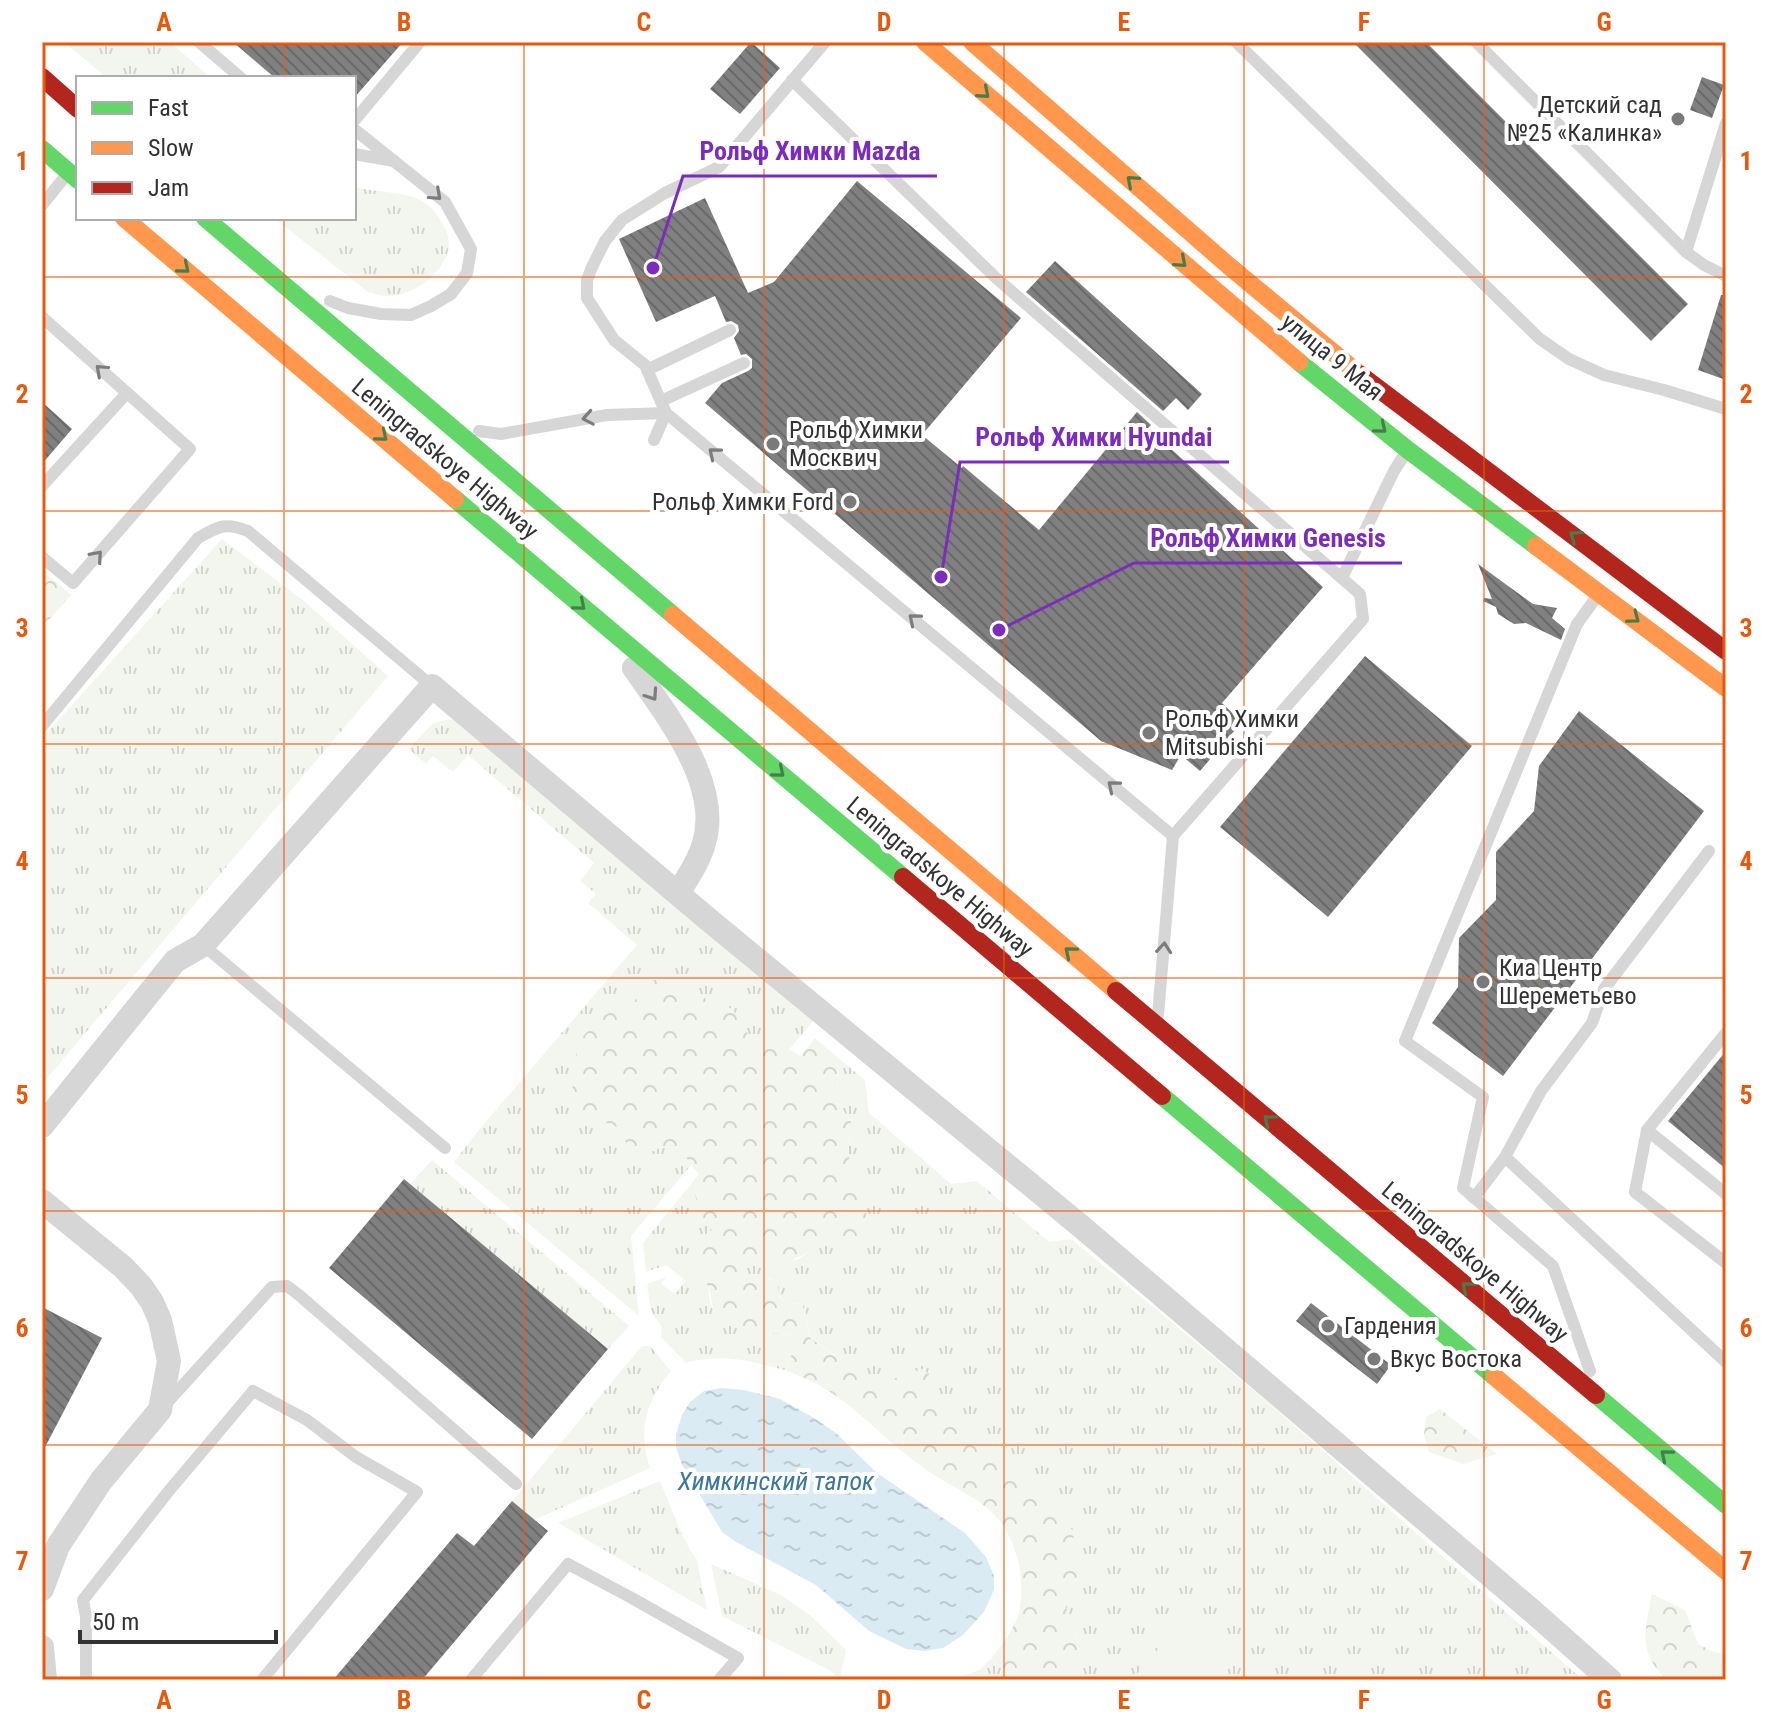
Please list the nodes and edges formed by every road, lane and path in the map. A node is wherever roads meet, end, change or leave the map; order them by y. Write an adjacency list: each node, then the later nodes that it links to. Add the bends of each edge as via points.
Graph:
1 (199, 42): 8 (lane)
2 (420, 42): 12 (lane)
3 (825, 42): 10 (lane)
4 (925, 42): 36 (main road, улица 9 Мая, one-way to 36)
5 (972, 42): 42 (main road, улица 9 Мая, one-way to 5, via 1314,338)
6 (1236, 42): 33 (lane, via 1540,339 1604,375)
7 (1476, 42): 24 (lane)
8 (239, 76)
9 (42, 77): 13 (main road)
10 (792, 80): 30 (lane, via 719,167 622,220 592,267 587,298 614,340); 39 (lane, via 995,277)
11 (368, 82): 12 (lane)
12 (379, 92): 14 (lane)
13 (76, 107)
14 (356, 119)
15 (1726, 123): 24 (lane)
16 (356, 131): 19 (lane)
17 (42, 149): 20 (main road)
18 (356, 154): 19 (lane)
19 (397, 162): 25 (lane, one-way to 25, via 445,202 471,249 467,273 451,294 411,315 381,314 348,308)
20 (73, 176): 21 (lane)
21 (42, 205)
22 (126, 220): 41 (main road, Leningradskoye Highway, one-way to 41)
23 (207, 220): 25 (main road, Leningradskoye Highway)
24 (1686, 252): 26 (lane)
25 (272, 276): 34 (main road, Leningradskoye Highway)
26 (1726, 276)
27 (42, 317): 31 (lane, one-way to 27)
28 (730, 330): 30 (lane)
29 (744, 363): 32 (lane)
30 (647, 370): 32 (lane)
31 (127, 393): 37 (lane); 38 (lane, one-way to 31, via 73,583 190,449)
32 (663, 407): 34 (lane, one-way to 34, via 501,434); 35 (lane); 46 (lane, one-way to 32)
33 (1726, 409)
34 (450, 428): 50 (main road, Leningradskoye Highway, one-way to 34)
35 (654, 440)
36 (1408, 450): 39 (lane); 40 (main road, улица 9 Мая)
37 (42, 486)
38 (42, 557)
39 (1342, 578): 46 (lane, via 1360,594 1363,619)
40 (1600, 593): 44 (main road, улица 9 Мая, one-way to 44); 57 (lane, via 1577,624 1405,1041 1483,1097 1463,1188)
41 (609, 629): 48 (street, one-way to 48, via 688,751 704,792 704,844); 65 (main road, Leningradskoye Highway, one-way to 65)
42 (1726, 651)
43 (432, 686): 45 (lane, via 248,531 233,525 198,538); 48 (street); 49 (street)
44 (1726, 688)
45 (42, 726)
46 (1173, 836): 50 (lane, one-way to 46)
47 (1709, 851): 55 (lane, via 1604,989 1592,1023 1541,1091)
48 (678, 893): 73 (street, via 1083,1228)
49 (203, 945): 52 (street, via 175,961); 54 (lane)
50 (1157, 1026): 61 (main road, Leningradskoye Highway, one-way to 50)
51 (1726, 1033): 53 (lane)
52 (42, 1126)
53 (1647, 1130): 56 (lane); 59 (lane, via 1635,1192)
54 (445, 1148)
55 (1505, 1157): 57 (lane); 60 (lane)
56 (1726, 1194)
57 (1474, 1198): 61 (lane, via 1553,1266)
58 (42, 1201): 62 (street, via 123,1267 152,1302 169,1361)
59 (1726, 1263)
60 (1726, 1362)
61 (1600, 1399): 64 (main road, Leningradskoye Highway, one-way to 61)
62 (160, 1410): 63 (lane, via 272,1287 287,1286); 66 (street, via 101,1481 58,1546)
63 (516, 1484)
64 (1726, 1505)
65 (1726, 1571)
66 (42, 1589)
67 (42, 1647): 68 (street)
68 (45, 1680)
69 (86, 1680): 70 (lane, via 83,1600 253,1391 417,1492)
70 (262, 1680)
71 (471, 1680): 72 (lane, via 568,1564 738,1658)
72 (719, 1680)
73 (1610, 1680)

